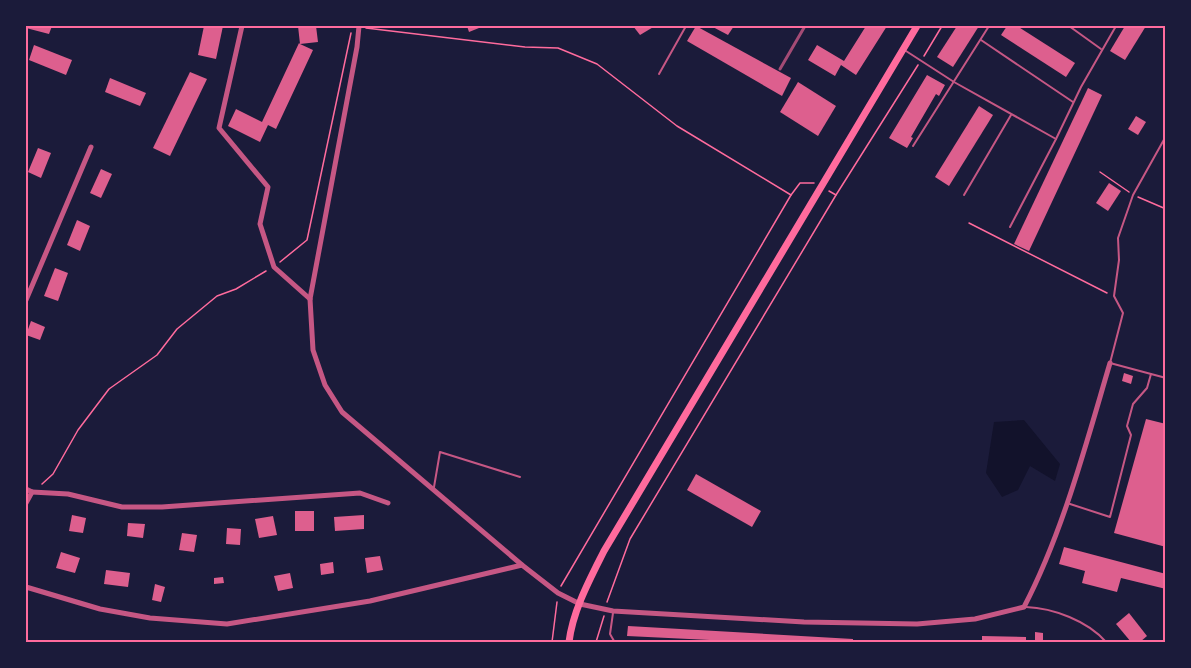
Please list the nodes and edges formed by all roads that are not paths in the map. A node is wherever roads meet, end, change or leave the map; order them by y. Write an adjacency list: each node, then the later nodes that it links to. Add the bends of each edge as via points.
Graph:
1 (242, 26): 21 (street, via 219,128 268,187 260,224 274,267)
2 (359, 26): 21 (street)
3 (686, 26): 11 (lane)
4 (917, 26): 9 (main road)
5 (989, 26): 8 (lane)
6 (1069, 26): 10 (lane)
7 (1116, 26): 10 (lane)
8 (980, 40): 12 (lane); 13 (lane)
9 (903, 49): 12 (lane); 35 (main road, via 604,550)
10 (1101, 49): 13 (lane)
11 (659, 74)
12 (954, 82): 14 (lane); 17 (lane)
13 (1073, 102): 16 (lane)
14 (1011, 114): 16 (lane); 19 (lane)
15 (1166, 136): 23 (lane, via 1133,195 1118,238 1114,296 1123,313)
16 (1056, 139): 20 (lane)
17 (913, 146)
18 (91, 147): 22 (street)
19 (964, 195)
20 (1010, 227)
21 (310, 298): 28 (street, via 313,350 325,386 342,412)
22 (26, 300)
23 (1110, 363): 24 (lane); 32 (street)
24 (1151, 374): 25 (lane); 32 (lane, via 1147,388 1133,404 1127,426 1131,435 1110,516)
25 (1166, 378)
26 (520, 477): 28 (lane, via 440,452)
27 (26, 489): 29 (street)
28 (434, 490): 33 (street)
29 (32, 492): 30 (street); 31 (street, via 68,494 122,507 360,493)
30 (26, 503)
31 (388, 503)
32 (1067, 503): 36 (street)
33 (522, 565): 34 (street, via 370,601 226,624 150,618 100,609); 35 (street, via 558,593)
34 (26, 587)
35 (580, 604): 37 (street); 38 (main road)
36 (1024, 607): 37 (street, via 975,619 917,624 804,622); 40 (lane, via 1040,608 1083,624)
37 (613, 610): 39 (lane, via 610,634)
38 (569, 642)
39 (617, 642)
40 (1106, 642)

